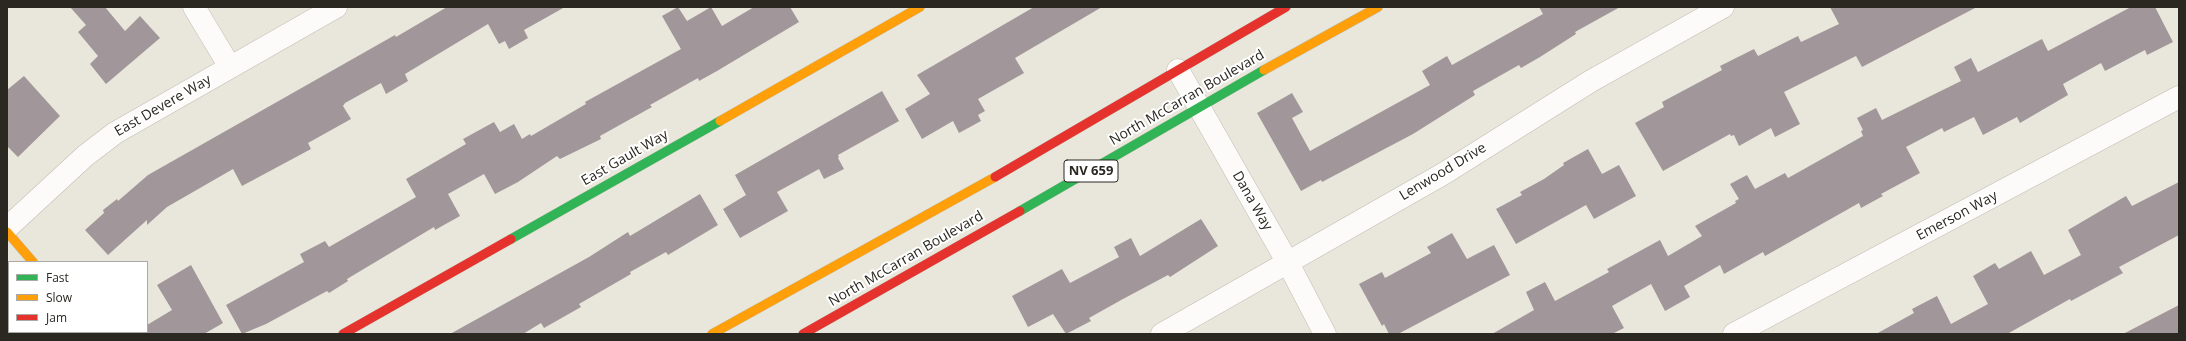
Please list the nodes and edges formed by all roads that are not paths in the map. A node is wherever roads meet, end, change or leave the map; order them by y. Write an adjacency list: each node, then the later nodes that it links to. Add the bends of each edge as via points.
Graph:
1 (194, 7): 7 (street)
2 (336, 7): 7 (street, East Devere Way)
3 (920, 7): 15 (main road, East Gault Way)
4 (1286, 7): 8 (main road, North McCarran Boulevard / NV 659)
5 (1378, 7): 10 (main road, North McCarran Boulevard / NV 659)
6 (1722, 7): 14 (street, Lenwood Drive, via 1591,81 1443,174)
7 (230, 67): 11 (street, East Devere Way, via 115,133 85,156)
8 (1178, 70): 10 (street, Dana Way); 16 (main road, North McCarran Boulevard / NV 659, via 976,188)
9 (2179, 97): 20 (street, Emerson Way)
10 (1199, 107): 14 (street, Dana Way); 17 (main road, North McCarran Boulevard / NV 659)
11 (7, 228)
12 (7, 232): 13 (main road)
13 (32, 261)
14 (1288, 263): 18 (street, Lenwood Drive); 19 (street, Dana Way)
15 (343, 334)
16 (712, 334)
17 (803, 334)
18 (1162, 334)
19 (1325, 334)
20 (1734, 334)

